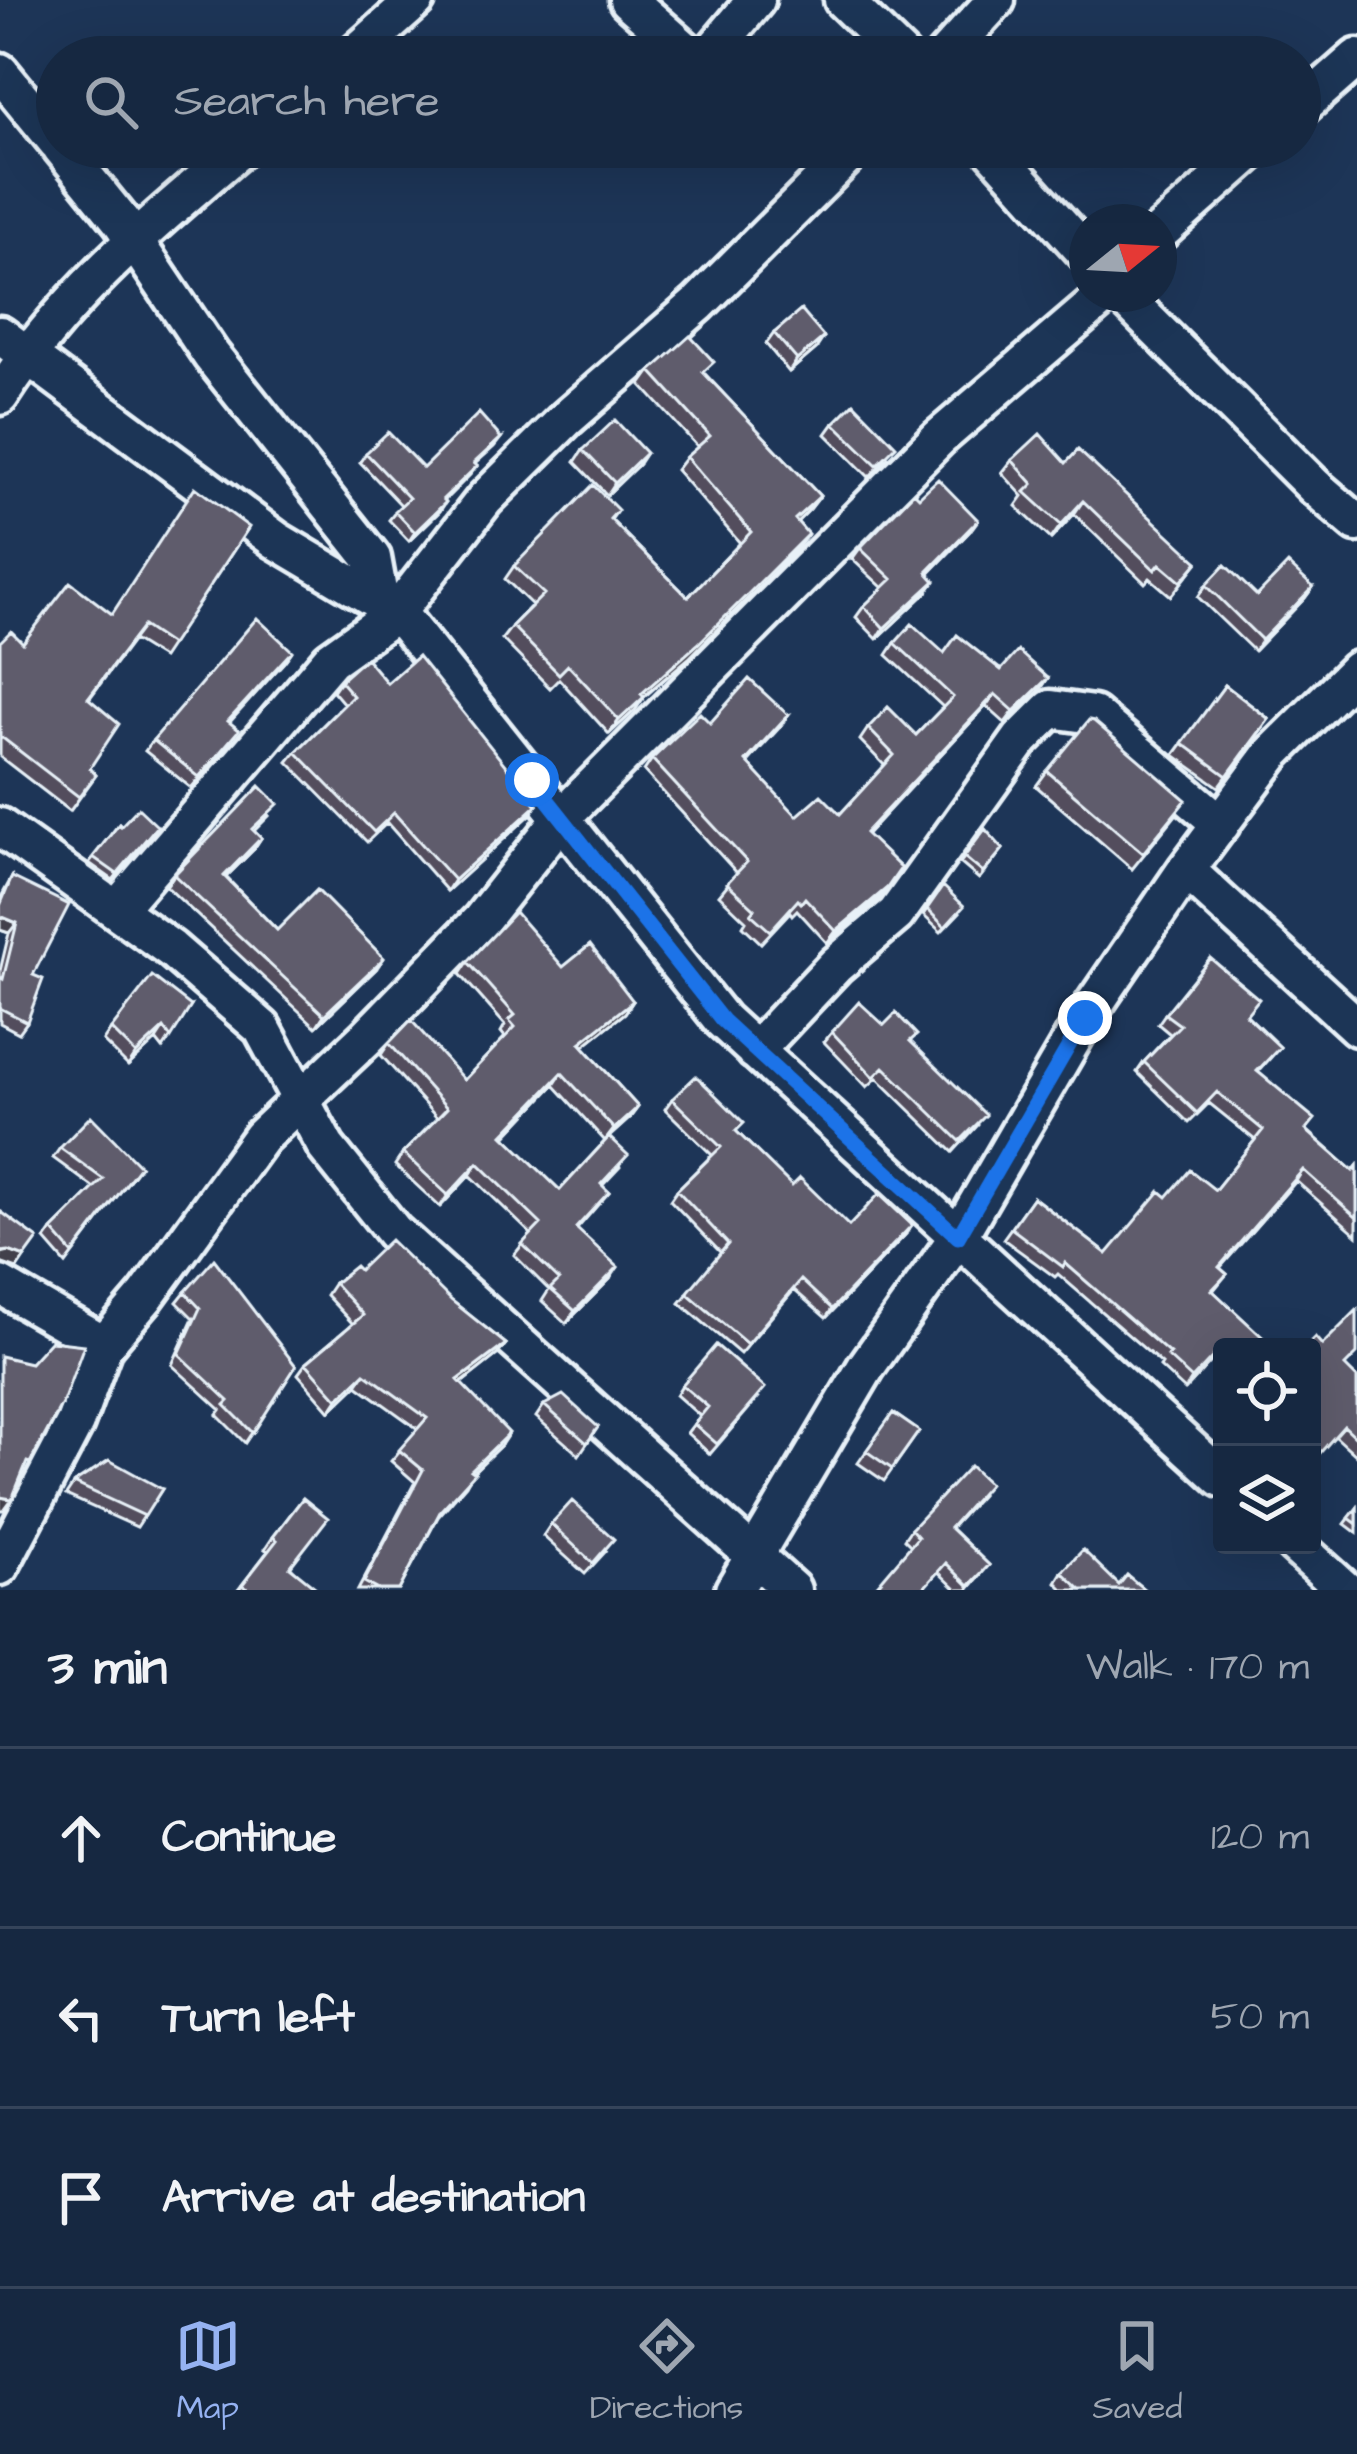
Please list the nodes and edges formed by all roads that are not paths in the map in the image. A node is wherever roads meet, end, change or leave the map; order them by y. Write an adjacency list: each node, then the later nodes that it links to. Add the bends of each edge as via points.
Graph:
1 (416, 0): 6 (street)
2 (628, 0): 7 (street)
3 (756, 0): 8 (street)
4 (843, 0): 9 (street)
5 (996, 0): 10 (street)
6 (376, 36)
7 (669, 36)
8 (726, 36)
9 (880, 36)
10 (963, 36)
11 (1357, 58): 13 (street)
12 (0, 72): 14 (street)
13 (1321, 90)
14 (36, 116)
15 (78, 168): 22 (street)
16 (218, 168): 22 (street)
17 (835, 168): 28 (street, via 698,304 566,419)
18 (1009, 168): 21 (street)
19 (1232, 168): 20 (street)
20 (1177, 217)
21 (1069, 234)
22 (134, 240): 25 (street); 28 (street, via 211,355 372,558)
23 (1086, 312): 30 (street, via 939,438)
24 (1139, 312): 27 (street)
25 (13, 345): 26 (street); 28 (street, via 276,540)
26 (0, 396)
27 (1357, 523)
28 (388, 607): 30 (street); 34 (street, via 332,659)
29 (1357, 670): 31 (street, via 1274,753)
30 (562, 816): 36 (street); 37 (street, via 481,920)
31 (1221, 824): 33 (street); 36 (street, via 1093,715 1052,709 1021,739 896,914)
32 (0, 827): 34 (street)
33 (1186, 870): 35 (street); 38 (street, via 1085,1018)
34 (117, 909): 37 (street, via 262,1028)
35 (1357, 1028)
36 (755, 1051): 38 (street)
37 (299, 1097): 40 (street); 43 (street, via 326,1147 394,1232)
38 (958, 1237): 41 (street); 43 (street, via 866,1367)
39 (0, 1285): 40 (street)
40 (104, 1346): 44 (street, via 75,1423)
41 (1213, 1470)
42 (1305, 1554): 47 (street)
43 (752, 1556): 45 (street); 46 (street)
44 (0, 1566)
45 (734, 1590)
46 (792, 1590)
47 (1345, 1590)

